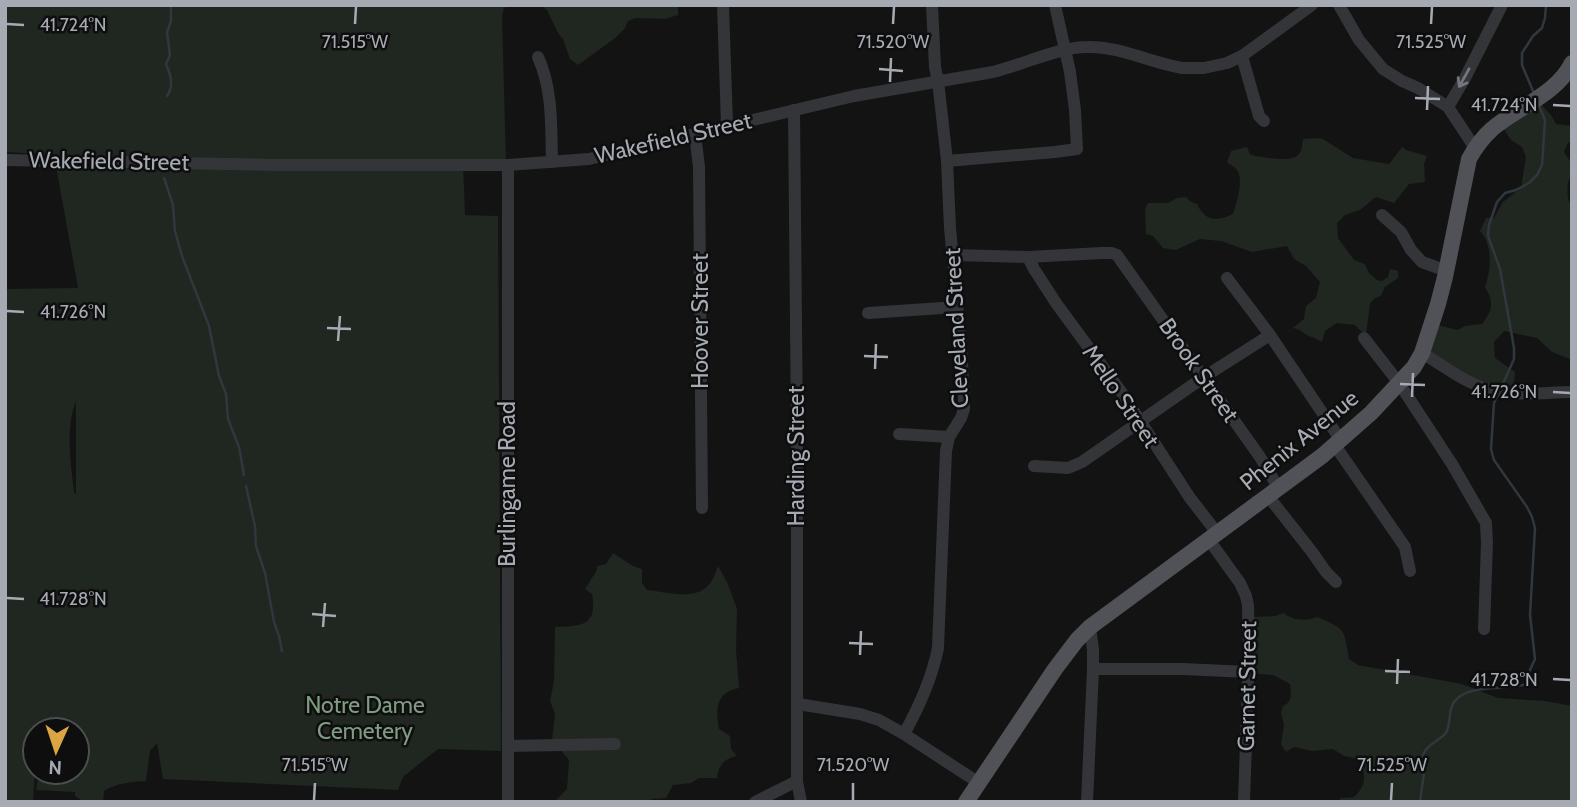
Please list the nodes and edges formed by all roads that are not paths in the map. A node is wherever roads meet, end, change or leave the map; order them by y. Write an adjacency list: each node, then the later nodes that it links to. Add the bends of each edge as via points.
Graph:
1 (723, 5): 15 (street)
2 (932, 5): 11 (street, Cleveland Street)
3 (1055, 5): 7 (street)
4 (1312, 5): 8 (street, Wakefield Street)
5 (1339, 5): 12 (street, via 1382,69)
6 (1502, 5): 12 (street, one-way to 12)
7 (1065, 49): 8 (street, Wakefield Street, via 1104,48 1193,69); 11 (street, Wakefield Street, via 993,72); 19 (street, via 1077,149)
8 (1242, 56): 14 (street)
9 (538, 57): 20 (street, via 546,75)
10 (1572, 62): 17 (main road, Phenix Avenue, via 1549,89)
11 (938, 81): 13 (street, Wakefield Street); 19 (street, Cleveland Street)
12 (1448, 107): 17 (street)
13 (794, 110): 15 (street, Wakefield Street); 49 (street, Harding Street)
14 (1264, 121)
15 (727, 125): 16 (street, Wakefield Street)
16 (695, 134): 20 (street, Wakefield Street, via 589,159); 41 (street, Hoover Street)
17 (1475, 148): 25 (main road, Phenix Avenue)
18 (5, 160): 21 (street, Wakefield Street)
19 (947, 161): 23 (street, Cleveland Street)
20 (552, 162): 21 (street, Wakefield Street)
21 (508, 166): 52 (street, Burlingame Road)
22 (1382, 215): 25 (street, via 1422,261)
23 (953, 255): 24 (street); 27 (street, Cleveland Street)
24 (1028, 257): 32 (street, Brook Street, via 1117,255); 35 (street, Mello Street)
25 (1447, 271): 31 (main road, Phenix Avenue)
26 (1227, 278): 29 (street)
27 (957, 307): 28 (street); 37 (street, Cleveland Street, via 964,408)
28 (868, 313)
29 (1270, 335): 32 (street); 38 (street)
30 (1364, 338): 33 (street)
31 (1422, 353): 33 (main road, Phenix Avenue); 34 (street, via 1470,383 1494,391)
32 (1204, 377): 35 (street); 40 (street, Brook Street, via 1260,457)
33 (1399, 383): 38 (main road, Phenix Avenue); 46 (street, via 1486,523)
34 (1572, 392)
35 (1140, 422): 39 (street, via 1073,467); 42 (street, Mello Street)
36 (899, 434): 37 (street)
37 (949, 437): 50 (street, Cleveland Street, via 938,648)
38 (1337, 442): 40 (main road, Phenix Avenue); 43 (street, via 1405,547)
39 (1034, 466)
40 (1273, 491): 42 (main road, Phenix Avenue); 44 (street, Brook Street)
41 (702, 508)
42 (1213, 537): 45 (main road, Phenix Avenue); 48 (street, Garnet Street, via 1246,596 1250,614)
43 (1410, 571)
44 (1336, 582)
45 (1090, 627): 47 (street); 54 (main road, Phenix Avenue, via 1055,669)
46 (1485, 629)
47 (1093, 669): 48 (street); 59 (street)
48 (1248, 672): 60 (street, Garnet Street)
49 (798, 704): 50 (street, via 869,716); 53 (street, Harding Street)
50 (904, 734): 54 (street)
51 (615, 744): 52 (street)
52 (508, 746): 55 (street, Burlingame Road)
53 (797, 781): 56 (street); 57 (street, Harding Street)
54 (979, 783): 58 (main road, Phenix Avenue)
55 (508, 802)
56 (755, 802)
57 (801, 802)
58 (966, 802)
59 (1087, 802)
60 (1244, 802)

